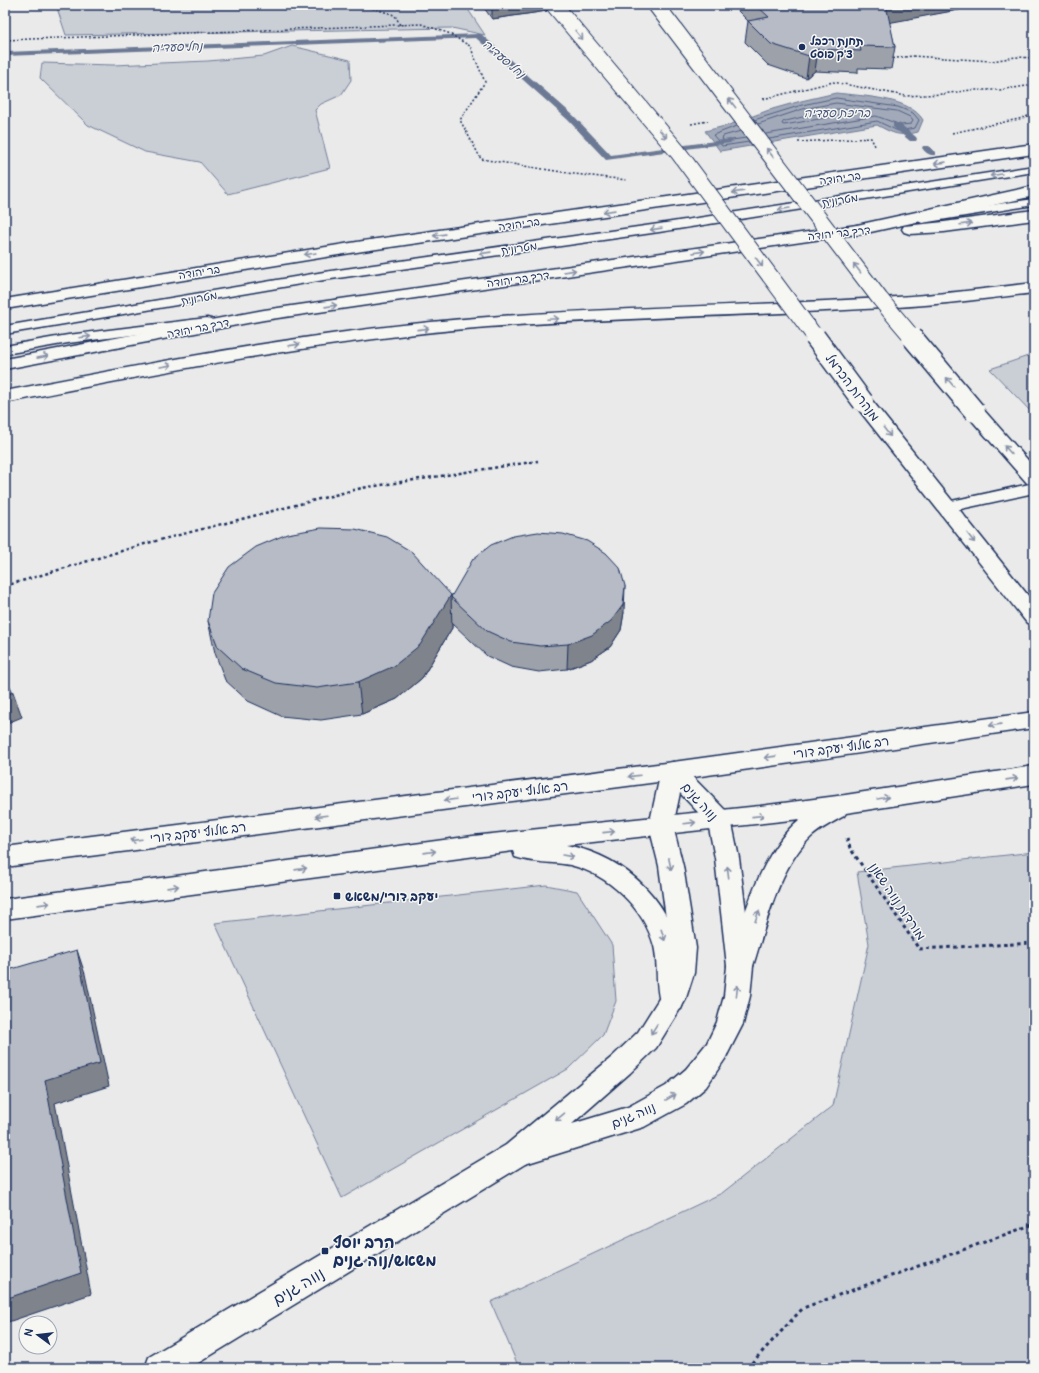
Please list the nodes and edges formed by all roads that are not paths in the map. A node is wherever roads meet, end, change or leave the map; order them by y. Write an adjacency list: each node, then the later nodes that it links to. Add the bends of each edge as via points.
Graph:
1 (554, 5): 18 (main road, מנהרות הכרמל, one-way to 18, bridge, via 678,152 863,402)
2 (656, 5): 16 (main road, one-way to 2, bridge, via 880,299)
3 (1034, 149): 10 (main road, בר יהודה, one-way to 10, via 371,245)
4 (1034, 169): 12 (lane, מטרונית, one-way to 12, via 659,228 324,276)
5 (1034, 191): 8 (main road)
6 (1034, 202): 8 (lane)
7 (1034, 216): 8 (main road, דרך בר יהודה, one-way to 7, via 944,227)
8 (857, 230): 11 (main road, דרך בר יהודה, one-way to 8)
9 (1034, 288): 15 (main road, one-way to 9, via 268,349 379,333 489,322 926,300)
10 (5, 304)
11 (264, 316): 13 (lane, מטרונית, one-way to 11, via 68,339); 14 (main road, דרך בר יהודה, one-way to 11)
12 (5, 330)
13 (5, 350)
14 (5, 364)
15 (5, 397)
16 (1034, 479)
17 (1034, 488): 18 (lane)
18 (947, 508): 19 (main road, מנהרות הכרמל, one-way to 19)
19 (1034, 618)
20 (1034, 720): 21 (main road, רב אלוף יעקב דורי, one-way to 21)
21 (673, 771): 24 (main road, נווה גנים); 25 (main road, נווה גנים); 27 (main road, רב אלוף יעקב דורי, one-way to 27)
22 (1034, 776): 23 (main road, one-way to 22)
23 (845, 804): 24 (main road, one-way to 23); 29 (main road, one-way to 23, via 764,897 788,848 799,834 814,822)
24 (719, 820): 25 (main road, one-way to 24); 29 (main road, נווה גנים, one-way to 24)
25 (661, 826): 26 (main road, one-way to 25); 30 (main road, נווה גנים, one-way to 30, via 671,866 683,948 681,973)
26 (473, 846): 28 (main road, one-way to 26); 30 (main road, one-way to 30, via 575,857 612,873 628,885 642,897 662,931 671,969)
27 (5, 857)
28 (5, 909)
29 (740, 966): 31 (main road, נווה גנים, one-way to 29, via 634,1118 676,1095 696,1078 716,1051 730,1024 737,996)
30 (672, 1001): 31 (main road, נווה גנים, one-way to 31, via 647,1040 622,1065)
31 (516, 1154): 32 (main road, נווה גנים)
32 (160, 1368)

